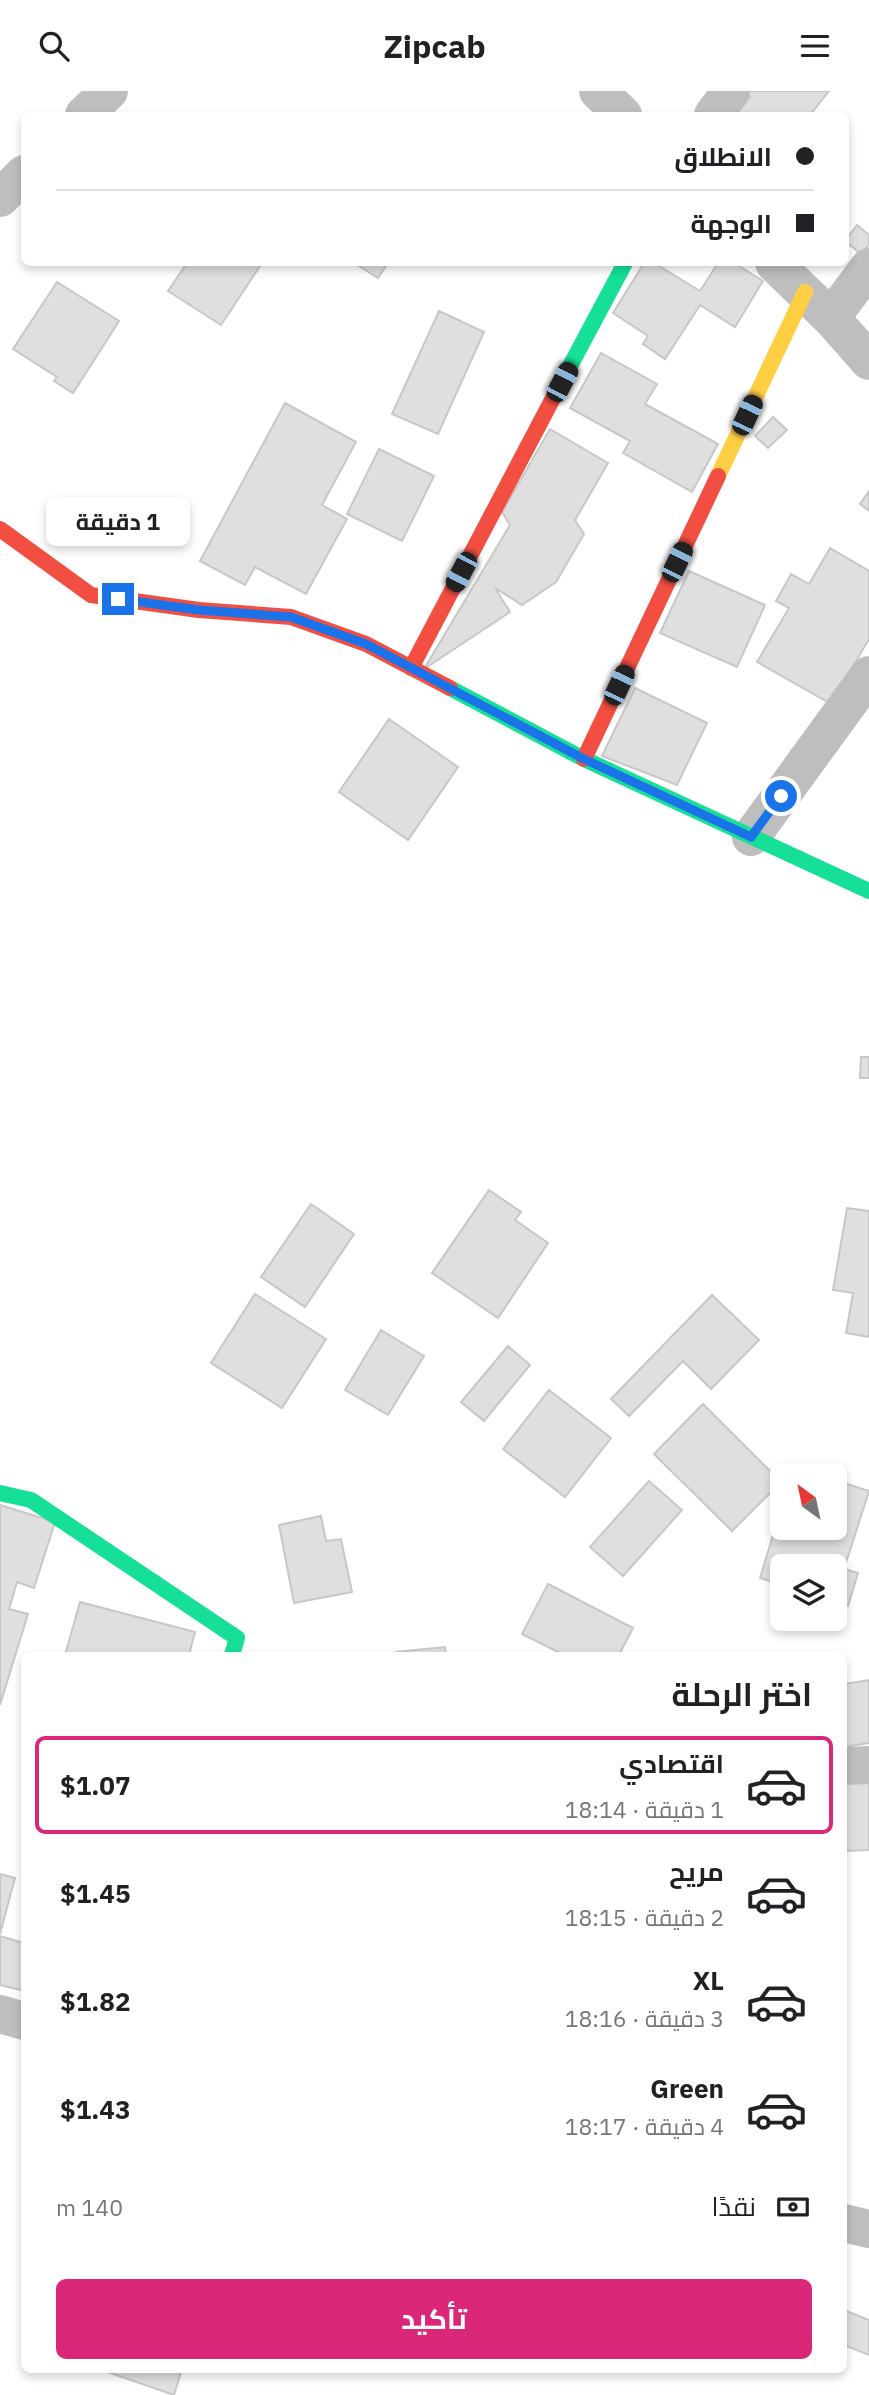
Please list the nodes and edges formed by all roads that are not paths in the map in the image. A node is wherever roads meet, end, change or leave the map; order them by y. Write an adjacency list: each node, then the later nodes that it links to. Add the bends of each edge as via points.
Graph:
1 (109, 91): 4 (street)
2 (598, 91): 5 (street)
3 (731, 91): 6 (street)
4 (87, 112)
5 (620, 112)
6 (715, 112)
7 (21, 177): 8 (street)
8 (0, 198)
9 (623, 266): 15 (street)
10 (777, 266): 12 (street)
11 (869, 267): 12 (street)
12 (818, 305): 13 (street); 17 (street)
13 (869, 361)
14 (0, 529): 15 (street, via 92,595 291,617 366,644)
15 (411, 668): 17 (street)
16 (869, 674): 18 (street)
17 (584, 759): 18 (street)
18 (751, 837): 19 (street)
19 (869, 891)
20 (0, 1493): 21 (street, via 31,1500 237,1638)
21 (233, 1652)
22 (869, 1765): 23 (street)
23 (847, 1766)
24 (0, 2014): 25 (street)
25 (21, 2020)
26 (847, 2224): 27 (street)
27 (869, 2229)

